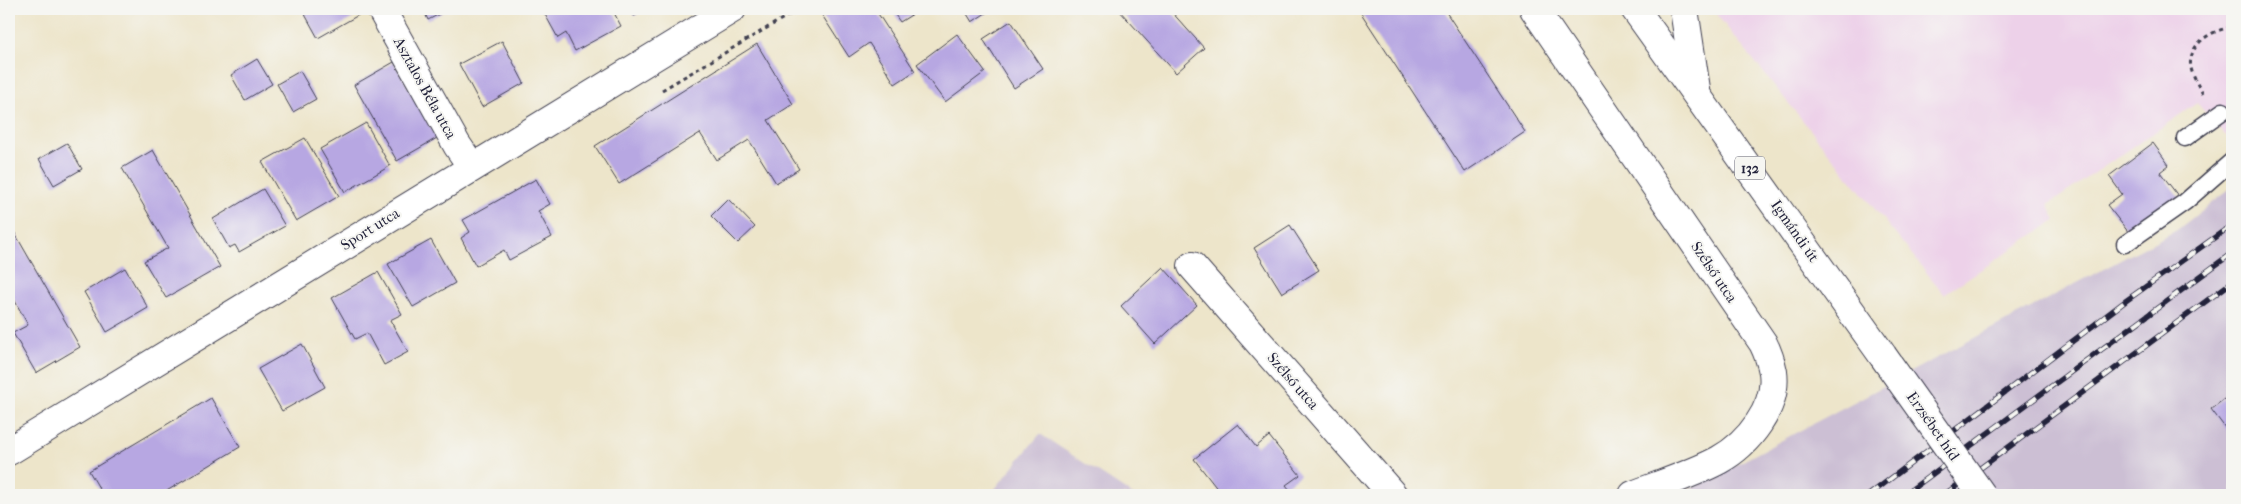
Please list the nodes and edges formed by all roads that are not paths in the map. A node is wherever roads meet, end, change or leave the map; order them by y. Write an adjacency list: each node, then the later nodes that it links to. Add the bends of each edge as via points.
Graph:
1 (381, 9): 10 (street, Asztalos Béla utca)
2 (732, 9): 10 (street, Sport utca)
3 (1534, 9): 16 (street, Szélső utca, via 1763,343 1773,374 1773,388 1767,406 1749,437 1719,460)
4 (1635, 9): 6 (street, Igmándi út / 132)
5 (1684, 9): 6 (street)
6 (1696, 93): 13 (street, Igmándi út / 132)
7 (2221, 110): 8 (lane)
8 (2186, 138)
9 (2232, 161): 11 (lane, via 2185,202)
10 (472, 167): 14 (street, Sport utca)
11 (2125, 244)
12 (1192, 266): 15 (street, Szélső utca)
13 (1884, 356): 17 (street, Erzsébet híd / 132, bridge)
14 (9, 451)
15 (1393, 495)
16 (1633, 495)
17 (1982, 495)

